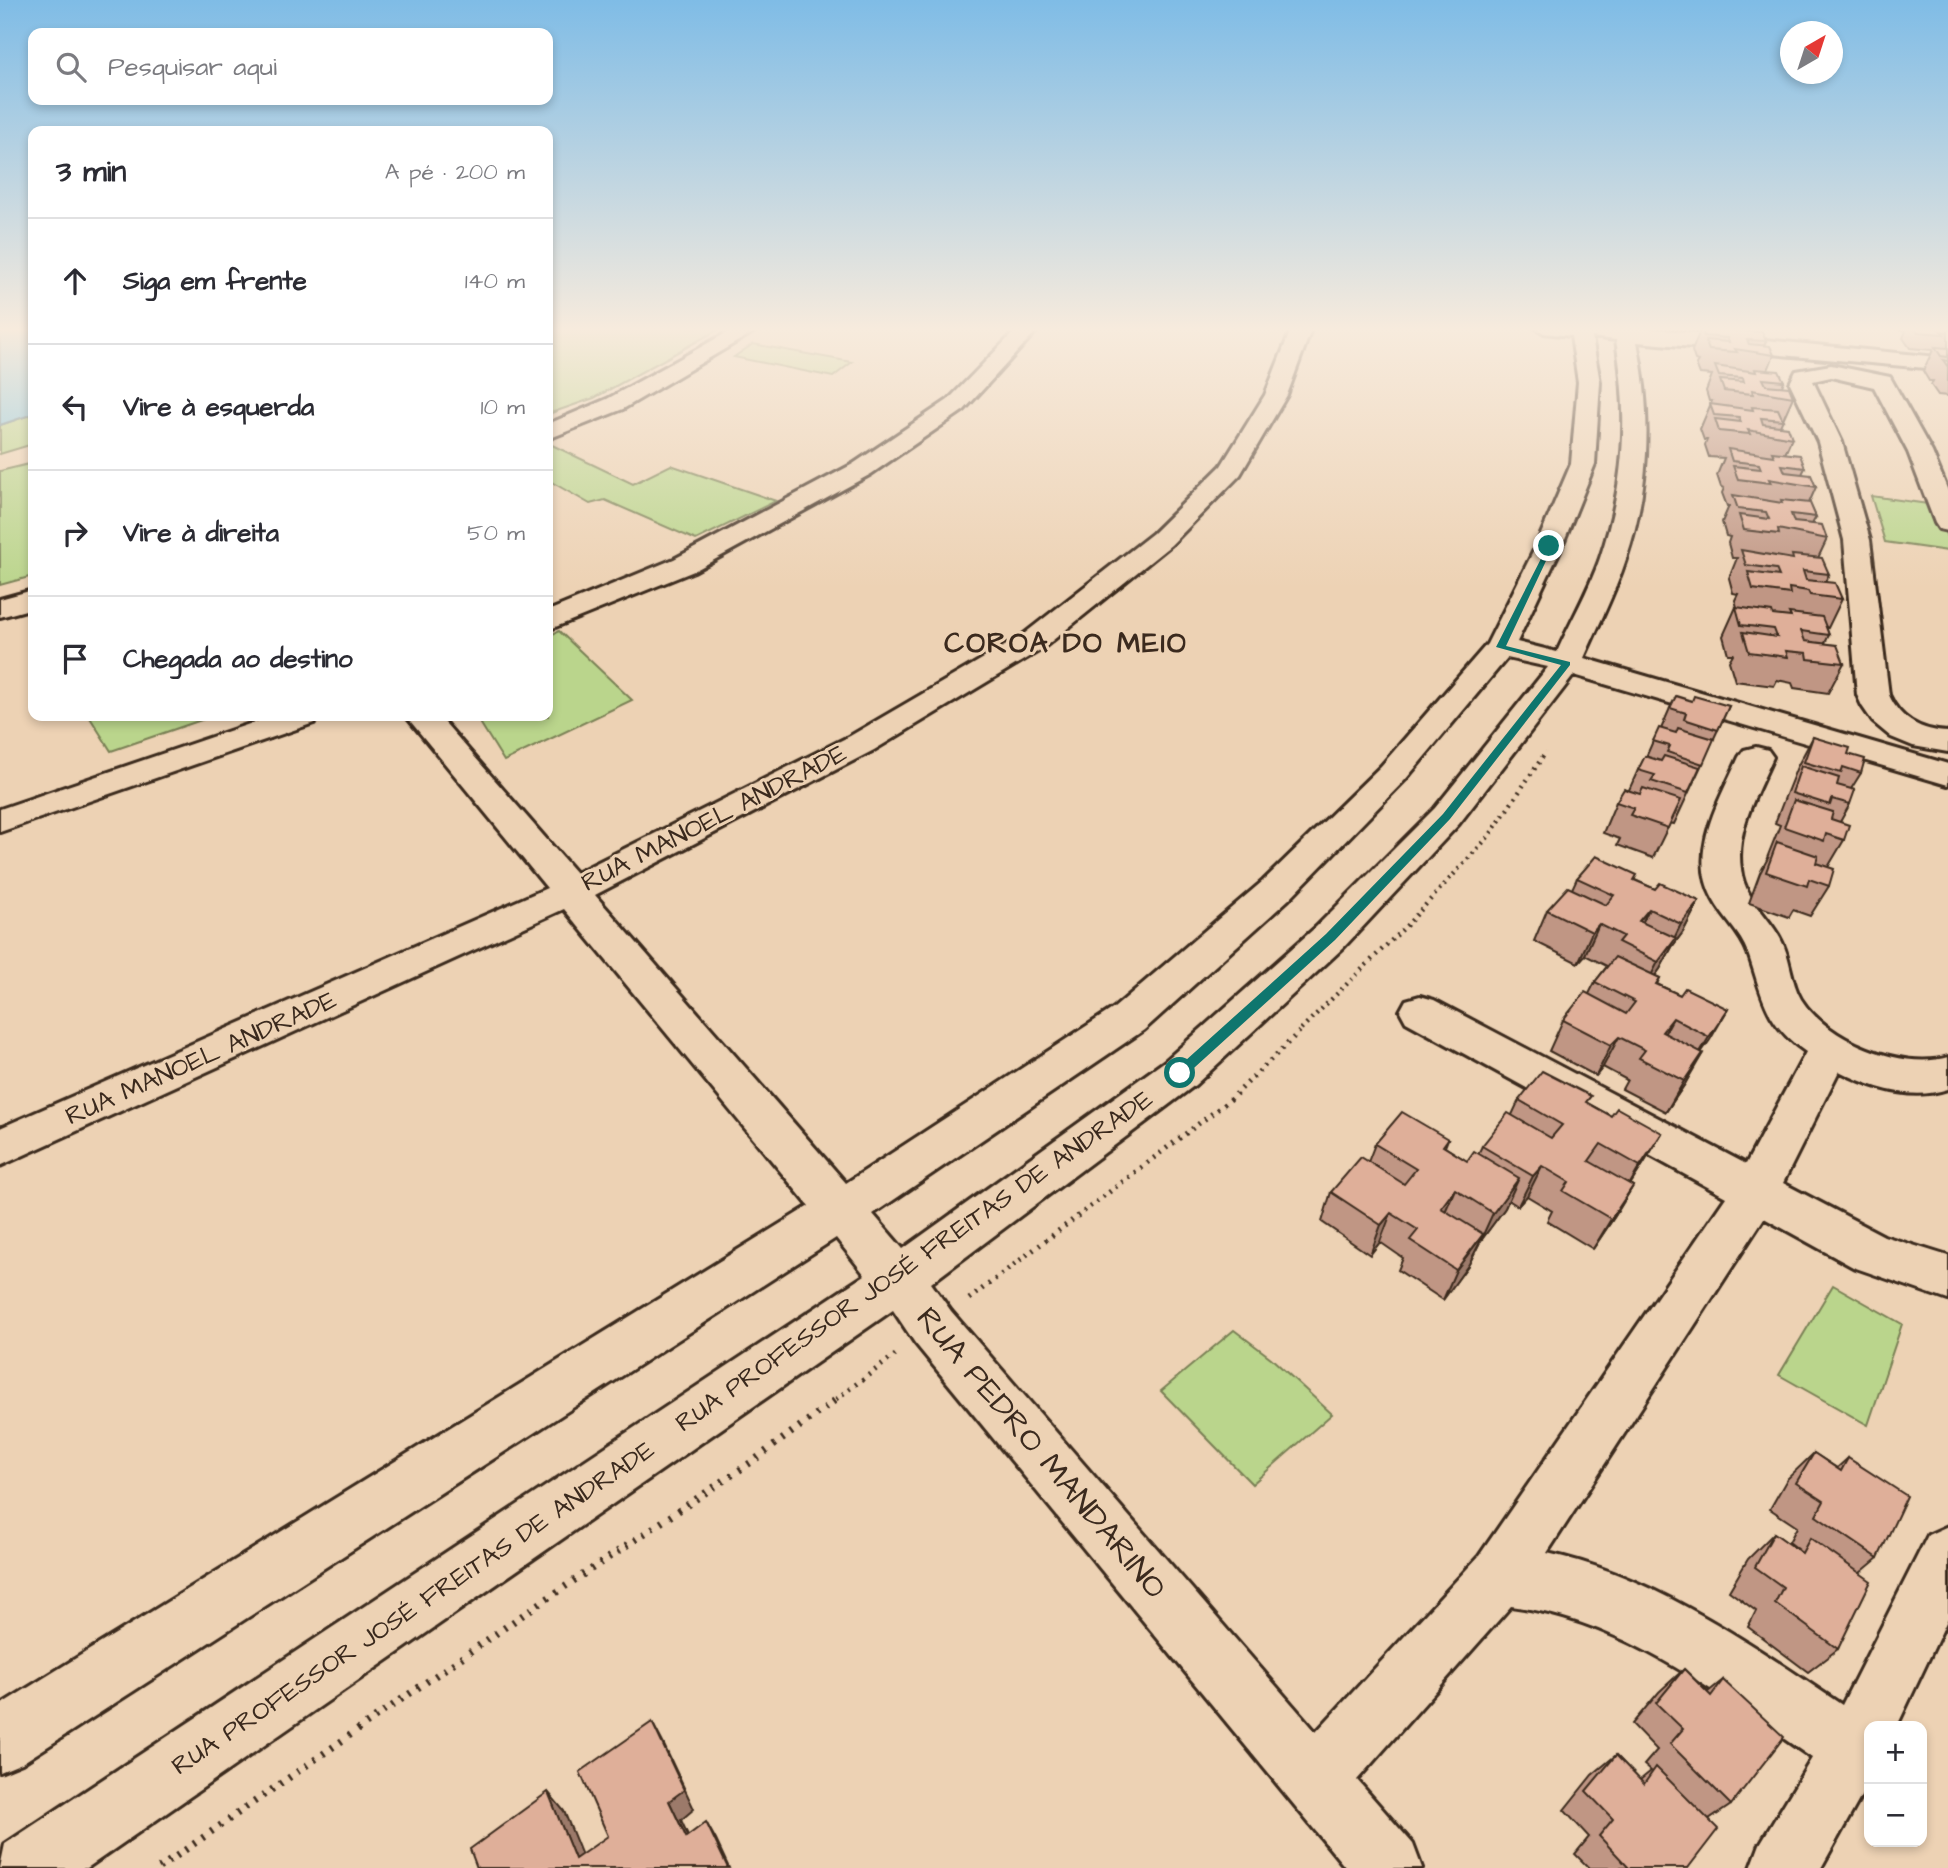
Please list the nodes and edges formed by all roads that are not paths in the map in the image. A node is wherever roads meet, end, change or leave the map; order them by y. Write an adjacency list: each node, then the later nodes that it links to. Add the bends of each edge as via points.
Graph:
1 (591, 414): 8 (street)
2 (943, 414): 12 (street, via 862,469 684,565)
3 (1264, 414): 21 (street, RUA MANOEL ANDRADE, via 1231,470 1162,539 1031,643 862,743)
4 (1586, 414): 13 (street, via 1583,464)
5 (1635, 414): 14 (street, RUA PROFESSOR JOSÉ FREITAS DE ANDRADE, via 1634,473 1613,559)
6 (1816, 414): 17 (street, via 1830,442 1857,540 1873,695 1879,713 1916,737)
7 (1899, 414): 9 (street)
8 (553, 430)
9 (1948, 523)
10 (28, 600): 11 (street)
11 (0, 608)
12 (553, 619)
13 (1500, 647): 14 (street); 27 (street, via 1393,773 1296,870 1129,1019)
14 (1567, 663): 19 (street); 29 (street, RUA PROFESSOR JOSÉ FREITAS DE ANDRADE, via 1447,817 1331,937 1180,1073)
15 (289, 721): 20 (street)
16 (426, 721): 21 (street, RUA PEDRO MANDARINO)
17 (1946, 745)
18 (1756, 757): 23 (street, via 1723,841 1721,866 1726,890 1765,946 1784,1005 1799,1026)
19 (1948, 775)
20 (0, 821)
21 (572, 891): 25 (street, RUA MANOEL ANDRADE); 27 (street, RUA PEDRO MANDARINO)
22 (1420, 1011): 26 (street)
23 (1829, 1048): 24 (street, via 1893,1074 1923,1080); 26 (street)
24 (1948, 1073)
25 (0, 1148)
26 (1755, 1192): 28 (street, via 1870,1252); 31 (street)
27 (840, 1211): 29 (street, RUA PEDRO MANDARINO); 32 (street)
28 (1948, 1278)
29 (898, 1279): 34 (street, RUA PEDRO MANDARINO); 35 (street, RUA PROFESSOR JOSÉ FREITAS DE ANDRADE)
30 (1948, 1555): 33 (street)
31 (1499, 1576): 33 (street, via 1559,1585 1610,1602 1691,1641); 34 (street)
32 (0, 1741)
33 (1853, 1749): 37 (street)
34 (1315, 1780): 36 (street, RUA PEDRO MANDARINO)
35 (29, 1868)
36 (1389, 1868)
37 (1784, 1868)

